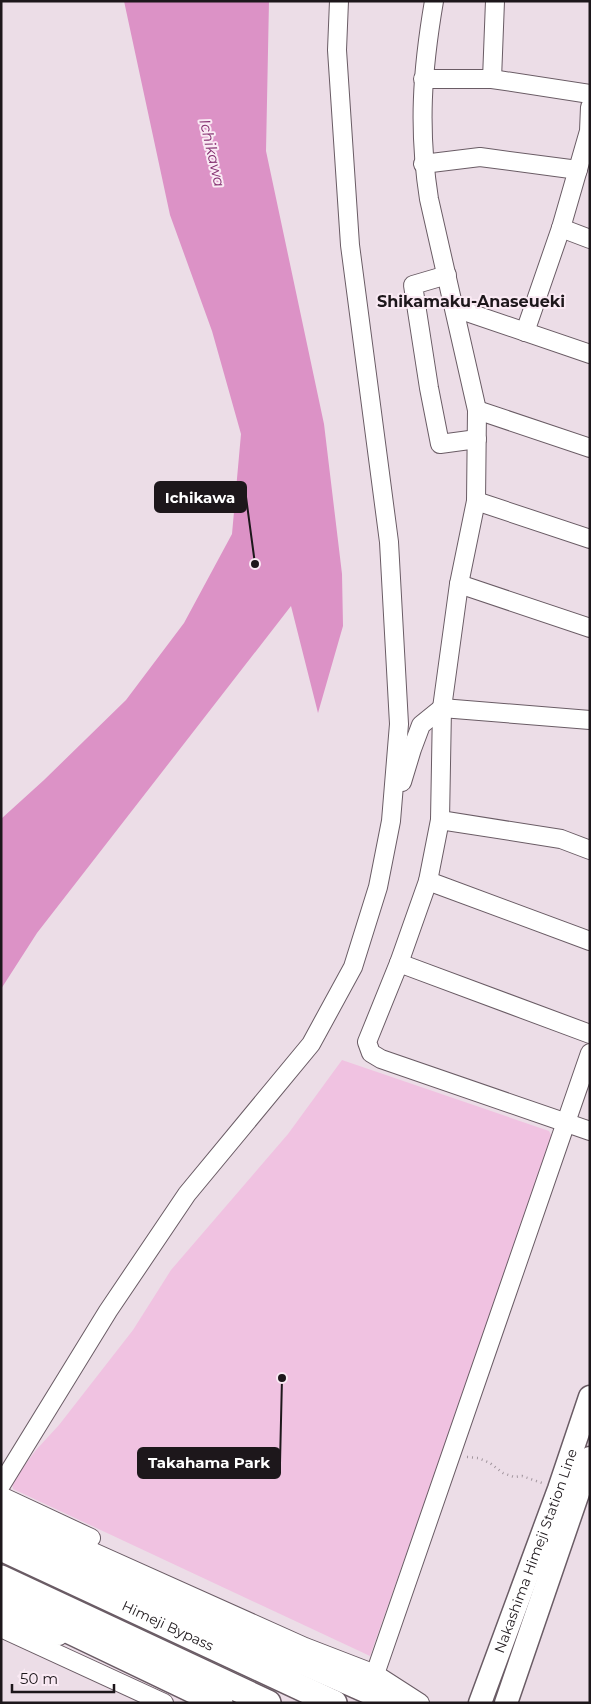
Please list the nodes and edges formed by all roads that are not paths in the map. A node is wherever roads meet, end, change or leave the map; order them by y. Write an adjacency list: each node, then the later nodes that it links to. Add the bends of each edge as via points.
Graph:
1 (339, 1): 27 (street, via 337,50 350,245 389,551 399,724)
2 (434, 1): 4 (street)
3 (495, 1): 5 (street)
4 (423, 79): 5 (street); 9 (street)
5 (492, 79): 6 (street)
6 (590, 94)
7 (590, 108): 8 (street)
8 (589, 132): 10 (street)
9 (423, 164): 10 (street, via 480,157); 13 (street)
10 (578, 170): 11 (street)
11 (561, 228): 12 (street); 15 (street)
12 (590, 239)
13 (447, 275): 14 (street); 18 (street, via 413,285 429,388 440,444)
14 (455, 308): 15 (street); 17 (street)
15 (525, 332): 16 (street)
16 (590, 354)
17 (477, 410): 18 (street); 19 (street)
18 (477, 439): 20 (street)
19 (590, 448)
20 (476, 500): 21 (street); 22 (street)
21 (590, 539)
22 (458, 584): 23 (street); 24 (street)
23 (590, 628)
24 (442, 708): 25 (street); 26 (street); 27 (street, via 421,725)
25 (590, 720)
26 (440, 820): 28 (street, via 561,838); 29 (street)
27 (391, 821): 38 (street, via 378,887 353,967 311,1044 187,1194 108,1311)
28 (590, 850)
29 (428, 881): 30 (street); 31 (street)
30 (590, 941)
31 (399, 963): 32 (street); 34 (street, via 367,1042 371,1053)
32 (590, 1034)
33 (590, 1053): 34 (street)
34 (566, 1122): 35 (street); 51 (street)
35 (590, 1131)
36 (590, 1397): 58 (main road, Nakashima Himeji Station Line)
37 (590, 1458): 59 (main road, Nakashima Himeji Station Line)
38 (1, 1485)
39 (1, 1496): 49 (street, via 279,1629)
40 (1, 1514): 42 (street)
41 (1, 1529): 45 (highway)
42 (62, 1538): 45 (highway); 49 (street)
43 (1, 1548): 55 (highway, Himeji Bypass)
44 (1, 1578): 54 (highway, Himeji Bypass)
45 (137, 1589): 56 (highway)
46 (1, 1598): 50 (highway)
47 (1, 1613): 50 (street, via 29,1626)
48 (1, 1628): 52 (street)
49 (305, 1647): 51 (street)
50 (135, 1662): 53 (highway)
51 (375, 1674): 57 (street)
52 (164, 1703)
53 (220, 1703)
54 (268, 1703)
55 (334, 1703)
56 (396, 1703)
57 (420, 1703)
58 (480, 1703)
59 (506, 1703)

